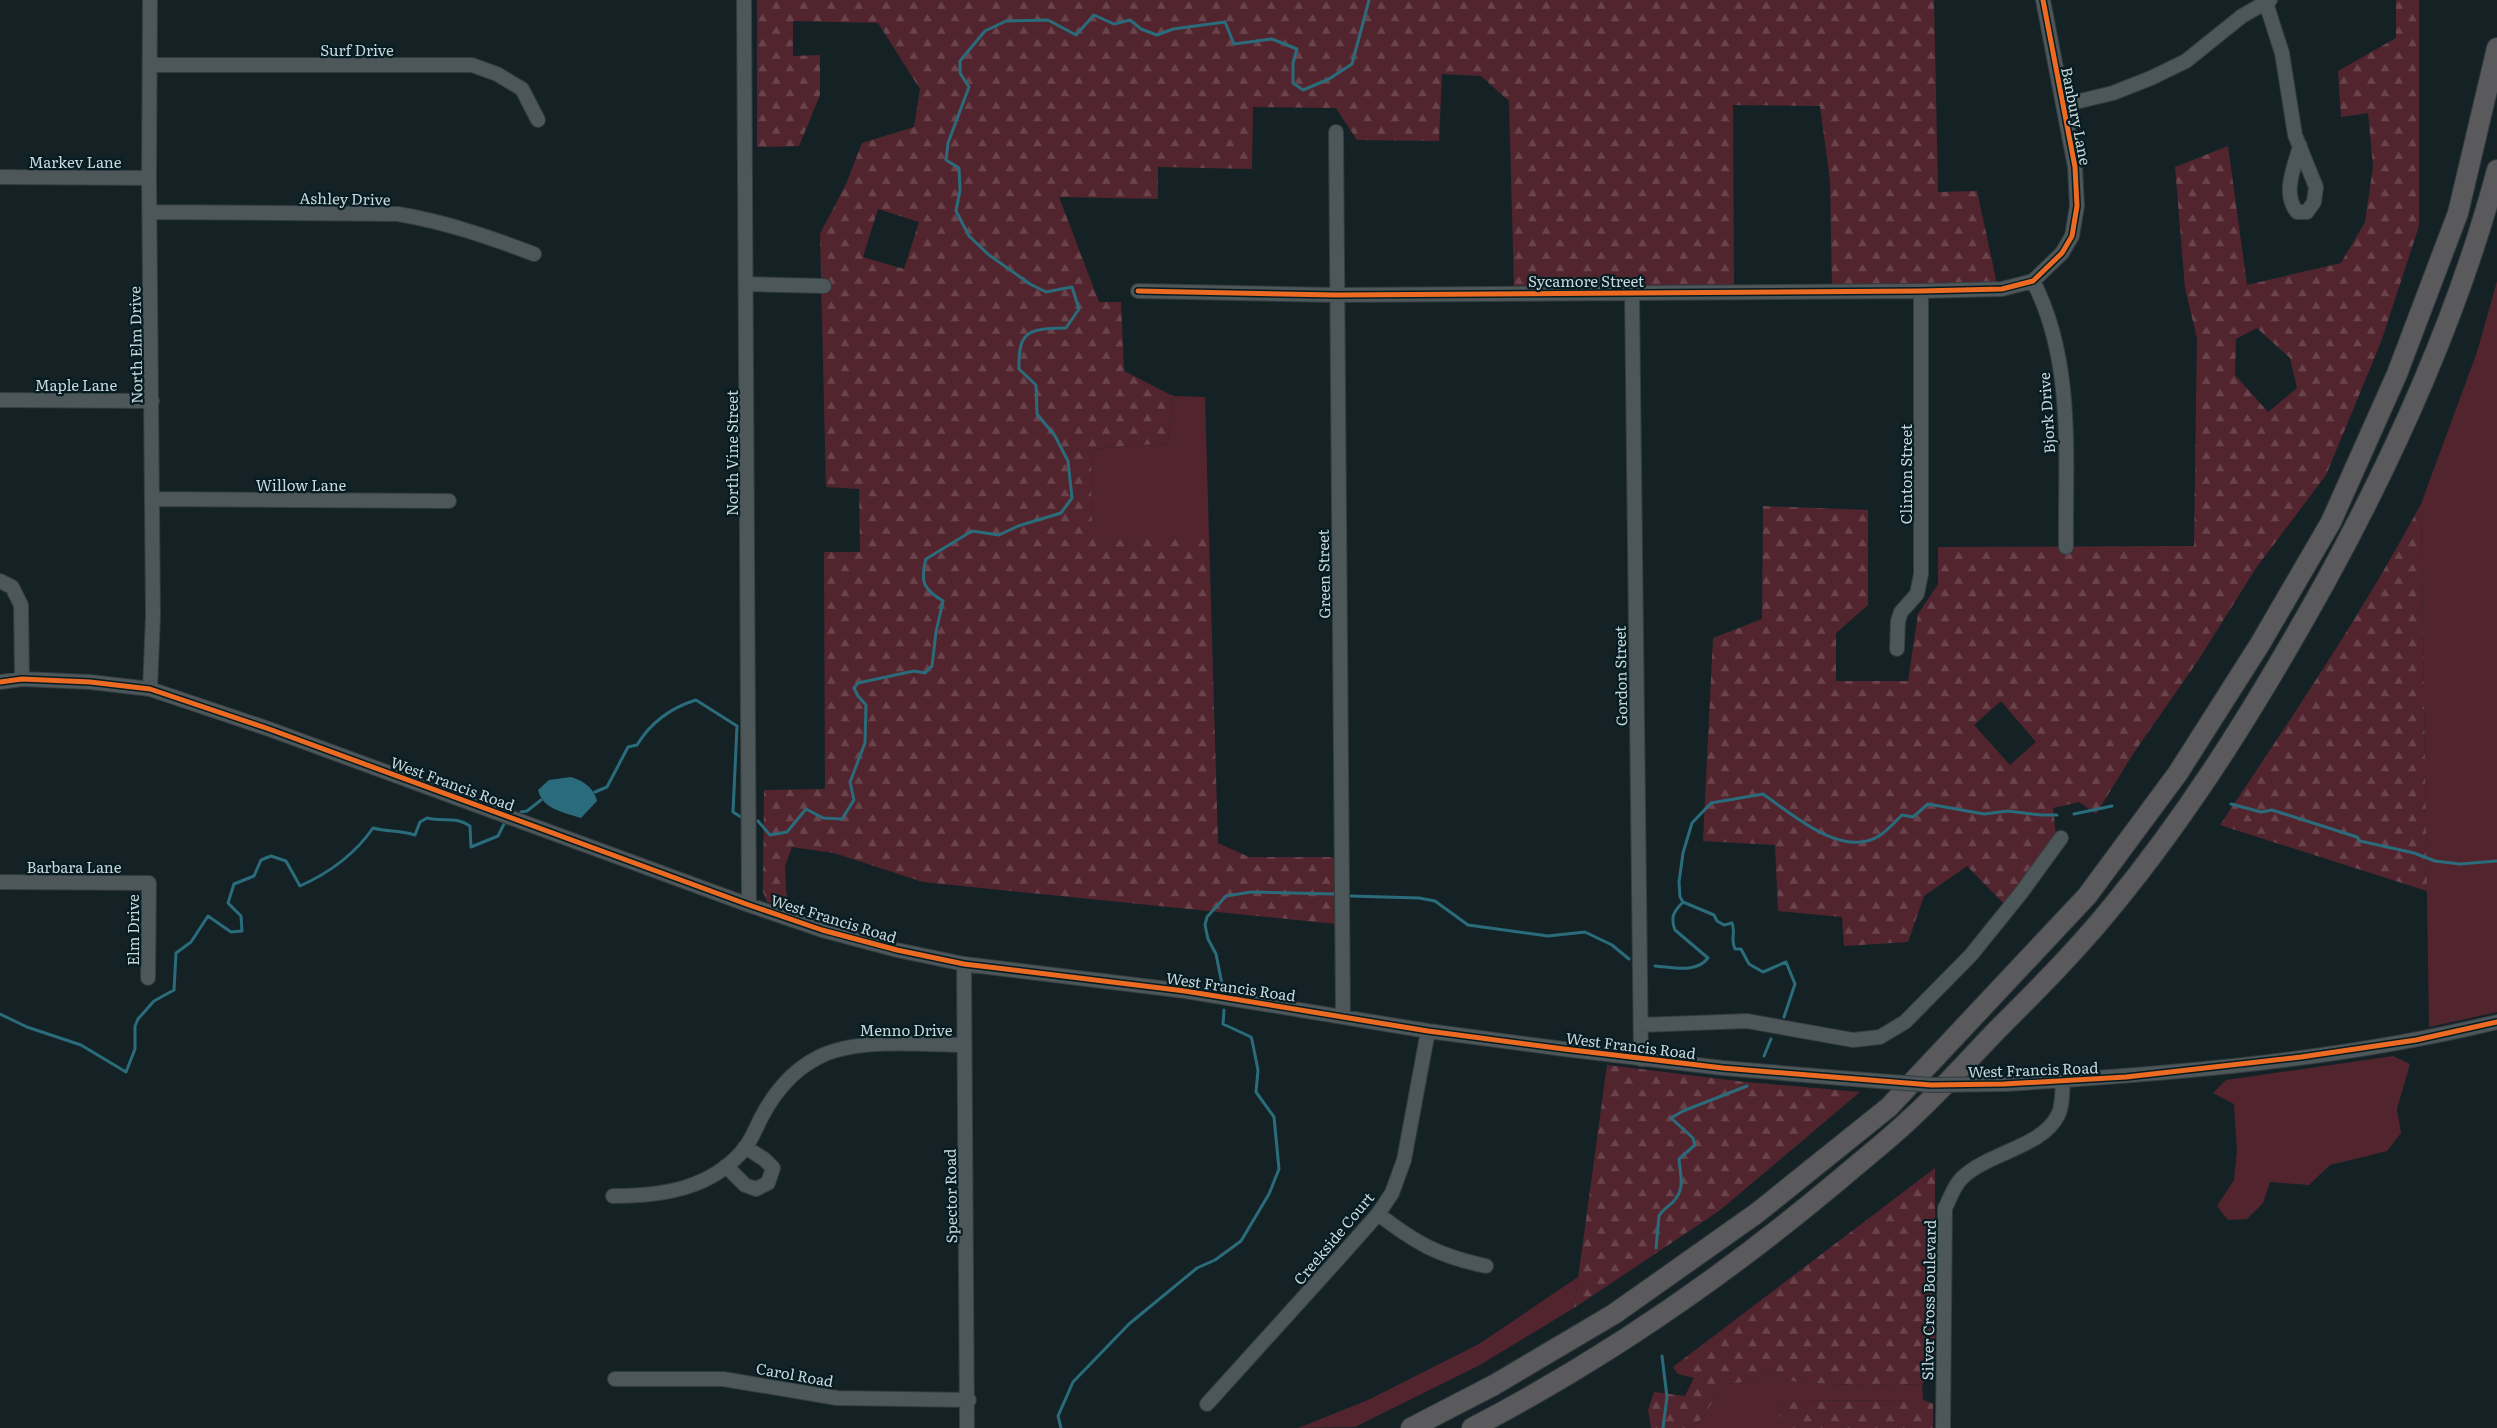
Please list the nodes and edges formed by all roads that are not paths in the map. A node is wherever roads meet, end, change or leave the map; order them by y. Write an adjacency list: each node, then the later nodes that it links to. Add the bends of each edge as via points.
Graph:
1 (150, 0): 6 (street, North Elm Drive)
2 (744, 0): 17 (street, North Vine Street)
3 (2043, 0): 7 (street, Banbury Lane)
4 (2268, 1): 7 (street, via 2242,16 2186,61 2113,93); 10 (street, via 2282,53 2295,135)
5 (2497, 48): 55 (highway, via 2458,213 2397,374 2331,522 2260,644 2178,773 2088,896 1889,1107 1757,1213 1614,1314 1494,1385)
6 (151, 65): 8 (street, Surf Drive, via 472,66 497,74 522,90); 13 (street, North Elm Drive)
7 (2063, 105): 16 (street, Banbury Lane, via 2075,167 2077,206 2072,236 2062,252)
8 (538, 120)
9 (1336, 132): 22 (street, Green Street)
10 (2300, 146)
11 (2497, 170): 56 (highway, via 2482,224 2423,388 2354,529 2286,653 2203,786 2111,909 1909,1121 1776,1232 1638,1331 1580,1368)
12 (0, 176): 13 (street, Markev Lane)
13 (149, 178): 14 (street, North Elm Drive)
14 (150, 212): 15 (street, Ashley Drive, via 398,214 473,231); 24 (street, North Elm Drive)
15 (534, 254)
16 (2033, 281): 20 (street, Sycamore Street, via 2002,289); 27 (street, Bjork Drive, via 2046,307 2063,384)
17 (746, 284): 18 (street); 36 (street, North Vine Street)
18 (824, 286)
19 (1138, 290): 22 (street, Sycamore Street)
20 (1921, 291): 21 (street, Sycamore Street); 29 (street, Clinton Street, via 1921,574 1917,594 1901,612)
21 (1632, 293): 22 (street, Sycamore Street); 41 (street, Gordon Street)
22 (1336, 295): 39 (street, Green Street)
23 (0, 400): 24 (street, Maple Lane)
24 (152, 401): 25 (street, North Elm Drive)
25 (153, 499): 26 (street, Willow Lane); 32 (street, North Elm Drive)
26 (449, 501)
27 (2066, 547)
28 (0, 582): 30 (street, via 12,586 20,605)
29 (1897, 649)
30 (22, 679): 31 (street, West Francis Road); 32 (street, West Francis Road)
31 (0, 682)
32 (150, 688): 36 (street, West Francis Road)
33 (2061, 838): 41 (street, West Francis Road, via 1971,956 1905,1022 1880,1037 1853,1040 1747,1021)
34 (0, 882): 35 (street, Barbara Lane)
35 (149, 883): 38 (street, Elm Drive)
36 (750, 905): 37 (street, West Francis Road, via 840,935)
37 (964, 964): 39 (street, West Francis Road, via 1185,991); 43 (street, Spector Road)
38 (148, 978)
39 (1343, 1016): 42 (street, West Francis Road)
40 (2497, 1022): 45 (street, West Francis Road, via 2416,1040 2292,1058 2126,1077)
41 (1641, 1026): 44 (street, Gordon Street)
42 (1428, 1031): 44 (street, West Francis Road); 49 (street, Creekside Court, via 1404,1160 1392,1193)
43 (964, 1046): 46 (street, Menno Drive, via 853,1045 818,1057 792,1075 775,1096); 52 (street, Spector Road)
44 (1641, 1059): 45 (street, West Francis Road, bridge, via 1931,1084)
45 (2063, 1080): 57 (street, Silver Cross Boulevard, via 2059,1114 2051,1127 1981,1163 1961,1178 1945,1208)
46 (745, 1148): 47 (street, Menno Drive); 47 (street, via 773,1168 768,1183 756,1189 744,1185)
47 (726, 1166): 48 (street, Menno Drive, via 707,1180 682,1189)
48 (613, 1196)
49 (1378, 1214): 50 (street, via 1403,1234 1433,1251); 53 (street, Creekside Court)
50 (1486, 1266)
51 (615, 1378): 52 (street, Carol Road, via 723,1379 837,1398)
52 (969, 1400): 54 (street, Spector Road)
53 (1207, 1404)
54 (967, 1428)
55 (1410, 1428)
56 (1472, 1428)
57 (1943, 1428)

